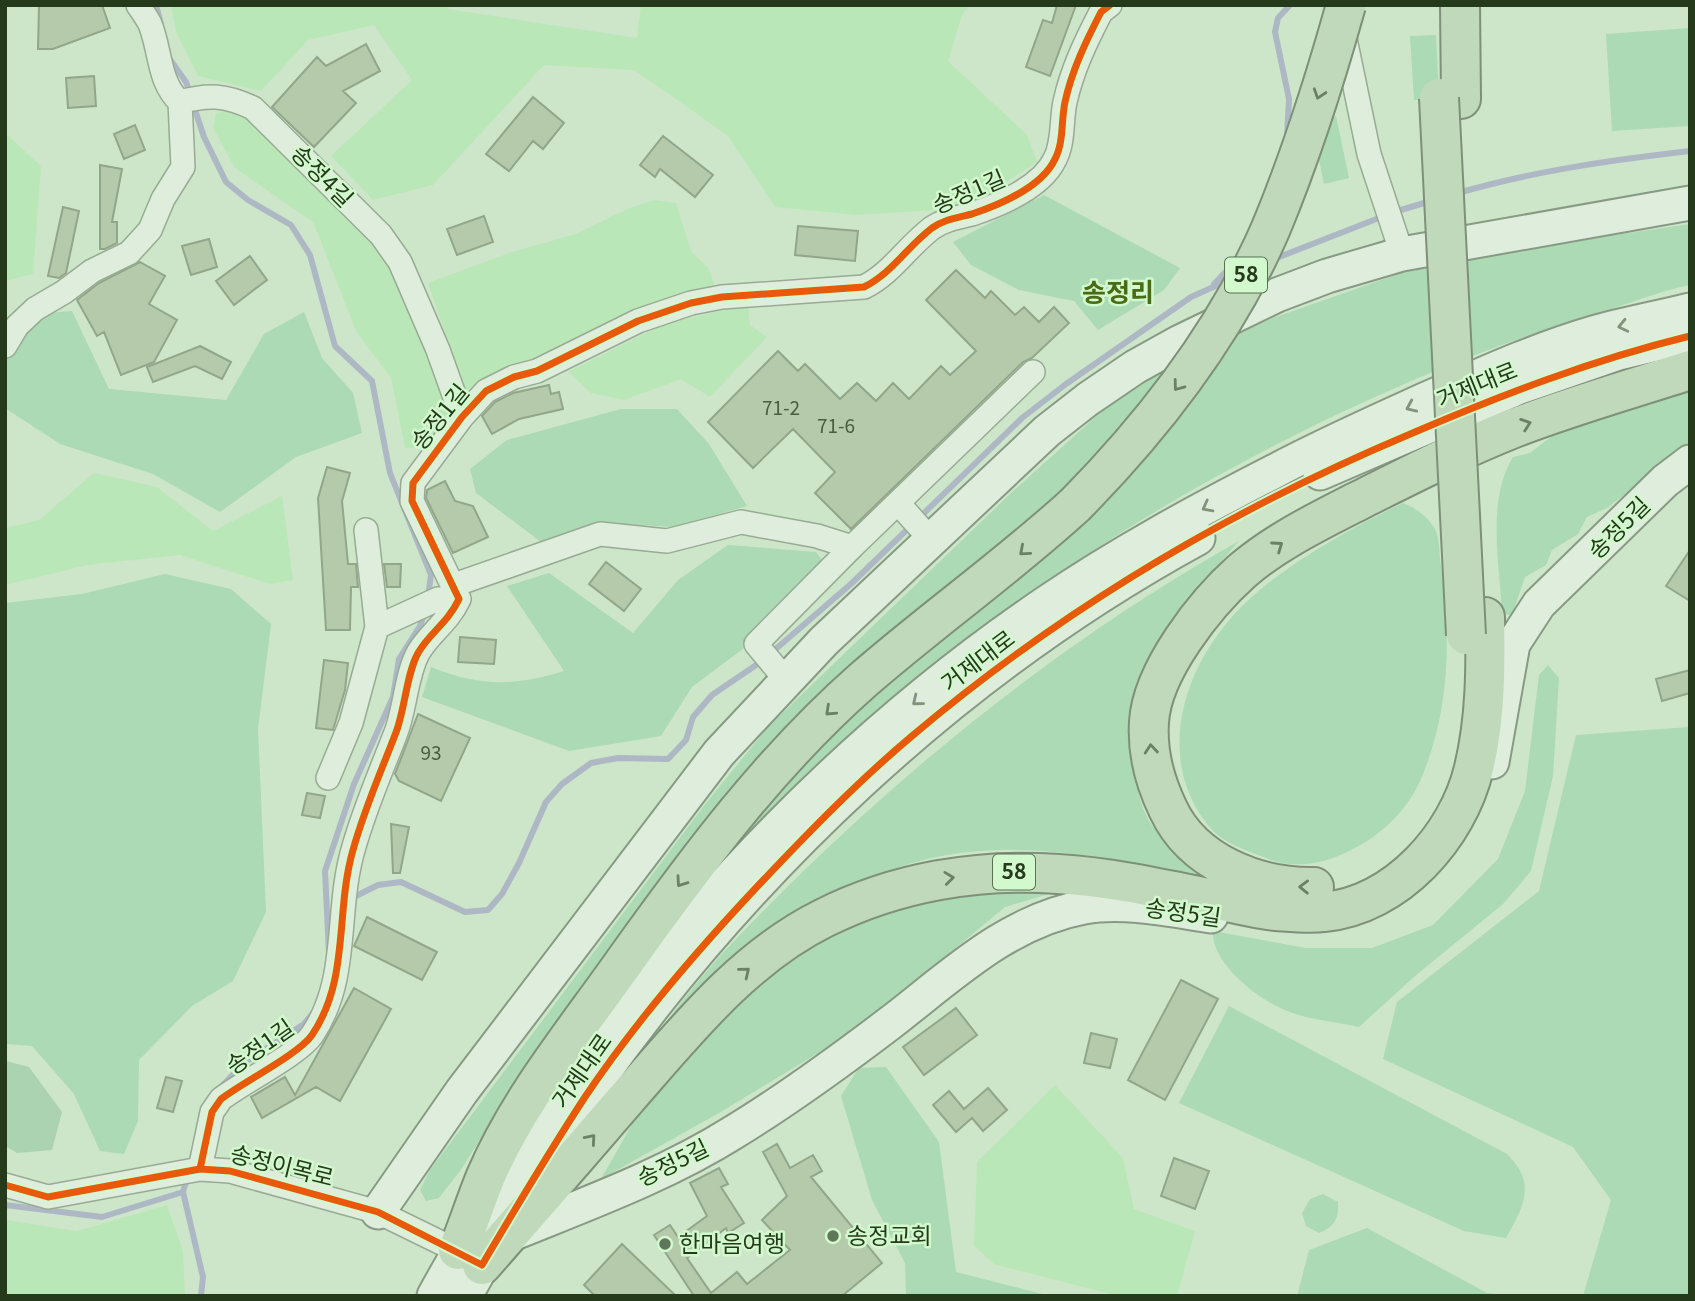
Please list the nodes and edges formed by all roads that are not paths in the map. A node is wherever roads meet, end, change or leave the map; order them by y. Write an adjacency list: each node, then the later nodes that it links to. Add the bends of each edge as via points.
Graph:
1 (138, 5): 7 (street, via 150,24 170,93)
2 (1110, 5): 15 (street, 송정1길, via 1101,12 1074,74 1054,162 1032,184 990,208 948,218 884,276 864,287 722,297 664,310 486,391)
3 (1339, 5): 9 (street, via 1368,154)
4 (1346, 5): 30 (highway, 58, one-way to 30, bridge, via 1306,134 1270,229 1187,374 1152,421 1075,505 863,680 744,801 688,872 525,1104 487,1174)
5 (1440, 5): 22 (highway, 58, bridge, via 1439,98)
6 (1460, 5): 22 (highway, 58)
7 (180, 102): 12 (street, via 183,167 150,230 129,253 35,309); 15 (street, 송정4길, via 211,95 231,97 253,108 381,234 413,289)
8 (1690, 203): 9 (street)
9 (1398, 244): 19 (street, via 1277,295 1135,367 1047,431)
10 (1690, 310): 30 (street, 거제대로, one-way to 30, via 1592,334 1499,367 1319,448 1160,532 979,651 829,777 697,911 565,1083)
11 (1690, 336): 30 (street, 거제대로, via 1619,353 1517,388 1331,467 1173,551 998,670 912,736 845,797 717,929 587,1095)
12 (5, 346)
13 (1690, 370): 22 (highway, one-way to 13, via 1455,752 1437,803 1406,845 1388,860 1328,887 1267,883 1212,859 1171,816 1150,756 1153,700 1181,644 1208,606 1243,571 1299,531 1514,428)
14 (1032, 372): 17 (street)
15 (461, 417): 21 (street, 송정1길, via 413,483 412,492 418,519)
16 (1690, 462): 29 (street, 송정5길, via 1665,481 1523,625 1513,644 1486,784 1446,859 1416,890 1383,911 1342,925 1300,929 1121,905 1085,907 1030,924 957,969 834,1066 732,1133 686,1160)
17 (898, 503): 19 (street); 20 (street)
18 (366, 530): 23 (street)
19 (932, 541): 24 (street)
20 (852, 547): 21 (street, via 741,522 667,541 600,534); 24 (street, via 756,644)
21 (451, 594): 23 (street); 26 (street, 송정1길, via 450,619 416,656 396,735 353,848 340,920 337,979 322,1020 309,1039 221,1099 212,1112)
22 (1476, 626): 29 (highway, 58, one-way to 22, via 711,1003 783,943 824,918 940,878 1003,872 1060,874 1166,889 1273,911 1325,912 1366,900 1400,881 1443,836 1474,772 1486,673)
23 (377, 627): 25 (street, via 351,723)
24 (786, 680): 28 (street, via 680,802)
25 (328, 778)
26 (200, 1168): 27 (street, 송정이목로, via 48,1197); 28 (street, 송정이목로, via 261,1178)
27 (5, 1185)
28 (378, 1212): 30 (street, 송정이목로)
29 (507, 1236): 30 (highway, 58)
30 (469, 1270): 31 (street, 거제대로 / 58)
31 (433, 1296)

